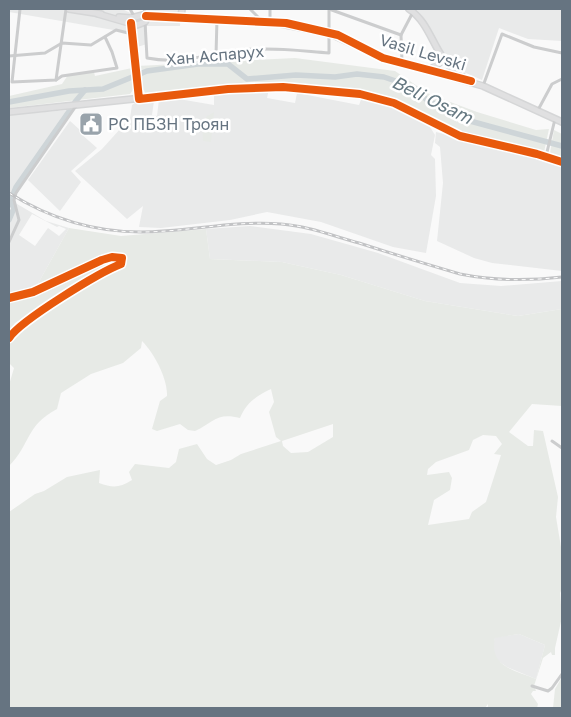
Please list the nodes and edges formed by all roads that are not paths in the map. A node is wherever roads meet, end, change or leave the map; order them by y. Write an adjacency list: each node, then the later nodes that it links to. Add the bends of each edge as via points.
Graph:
1 (20, 9): 23 (street)
2 (68, 9): 9 (street); 21 (street)
3 (130, 9): 12 (street)
4 (182, 9): 11 (street)
5 (250, 9): 14 (street)
6 (270, 9): 15 (street)
7 (329, 9): 17 (street); 18 (street)
8 (411, 10): 18 (street); 26 (street, via 423,21)
9 (98, 11): 12 (street)
10 (145, 17): 11 (street, Vasil Levski); 12 (street); 16 (street); 24 (street, Хан Аспарух, via 147,58 172,61)
11 (181, 18): 13 (street, Vasil Levski)
12 (132, 19): 16 (street); 20 (street)
13 (217, 20): 14 (street, Vasil Levski); 24 (street)
14 (262, 21): 15 (street, Vasil Levski)
15 (270, 22): 17 (street, Vasil Levski)
16 (138, 25): 20 (street)
17 (329, 33): 24 (street, Хан Аспарух, via 329,53 245,49); 27 (street, Vasil Levski, via 383,58)
18 (401, 35): 27 (street)
19 (105, 37): 20 (street, via 116,30); 21 (street, via 91,45); 30 (street, via 116,68 62,76)
20 (132, 37): 33 (street)
21 (60, 44): 23 (street, via 45,53); 30 (street)
22 (562, 53): 32 (street, via 534,47 502,34)
23 (15, 55): 25 (street); 30 (street, via 12,82)
24 (216, 55)
25 (9, 56)
26 (442, 60): 28 (street, Vasil Levski); 31 (street)
27 (402, 62): 28 (street, Vasil Levski)
28 (430, 70): 31 (street, Vasil Levski)
29 (562, 79): 35 (street, via 552,84)
30 (56, 80)
31 (471, 81): 32 (street, Vasil Levski)
32 (483, 86): 35 (street, Vasil Levski)
33 (139, 99): 34 (street); 40 (street, via 283,86 360,94 394,103 460,136)
34 (76, 106): 36 (street); 41 (street, via 16,193 14,200 19,220)
35 (538, 111): 37 (street, Vasil Levski)
36 (9, 112)
37 (555, 119): 38 (street, Vasil Levski); 39 (street)
38 (562, 122)
39 (547, 152)
40 (562, 162)
41 (9, 240)
42 (9, 298): 43 (street, via 33,292 102,260 122,258 122,264 103,271 21,324)
43 (9, 338)
44 (552, 441): 45 (street)
45 (562, 448)
46 (562, 674): 47 (street, via 548,691)
47 (532, 686)

